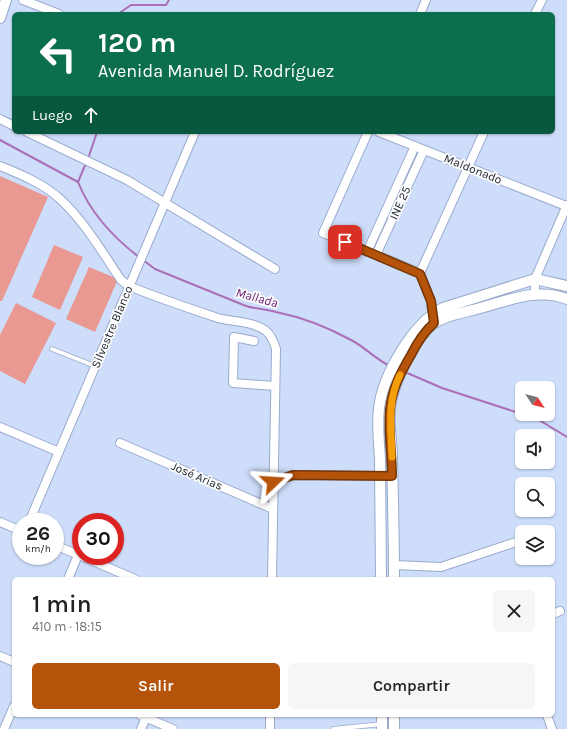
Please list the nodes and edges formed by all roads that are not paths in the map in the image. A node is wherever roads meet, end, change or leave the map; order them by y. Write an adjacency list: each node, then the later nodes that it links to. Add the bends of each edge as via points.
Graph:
1 (6, 0): 8 (street)
2 (22, 0): 5 (street)
3 (426, 0): 6 (street)
4 (542, 0): 7 (street)
5 (54, 12)
6 (421, 12)
7 (536, 12)
8 (0, 18)
9 (0, 119): 10 (street)
10 (12, 125)
11 (31, 134): 20 (street, via 127,180)
12 (194, 134): 20 (street, Silvestre Blanco)
13 (367, 134): 22 (street, via 323,233)
14 (384, 134): 16 (street, Maldonado)
15 (483, 134): 19 (street)
16 (415, 146): 17 (street, Maldonado); 22 (street, INE 25)
17 (424, 150): 19 (street, Maldonado); 23 (street, INE 25)
18 (0, 166): 27 (street, via 21,174 58,197 78,218 121,280)
19 (468, 167): 21 (street, Maldonado); 25 (street)
20 (164, 203): 24 (street); 27 (street, Silvestre Blanco)
21 (567, 205): 26 (street)
22 (368, 252): 23 (street)
23 (376, 255): 25 (street)
24 (275, 270)
25 (420, 274): 31 (street, via 431,301)
26 (535, 279): 28 (street); 29 (street); 31 (street, via 443,308)
27 (129, 286): 34 (street, Silvestre Blanco); 36 (street, via 188,308 265,330 273,339 276,349)
28 (567, 286)
29 (535, 294): 30 (street, via 547,293); 31 (street, via 447,317)
30 (567, 299)
31 (433, 318): 35 (street, via 420,326)
32 (254, 341): 36 (street, via 234,337 233,383)
33 (52, 349): 34 (lane)
34 (95, 366): 39 (street, Silvestre Blanco)
35 (394, 375): 40 (street, via 383,388 379,407); 41 (street, via 390,409)
36 (275, 386): 42 (street)
37 (0, 427): 39 (street)
38 (120, 444): 43 (street, José Arias)
39 (59, 452): 44 (street, Silvestre Blanco)
40 (380, 476): 41 (street); 42 (street, via 293,475); 54 (street)
41 (392, 476): 50 (street)
42 (273, 482): 43 (street)
43 (273, 509): 53 (street)
44 (33, 513)
45 (0, 522): 46 (street)
46 (12, 527)
47 (515, 542): 50 (street, via 441,567)
48 (75, 565): 51 (street)
49 (101, 565): 52 (street)
50 (394, 565): 55 (street)
51 (69, 577)
52 (128, 577)
53 (272, 577)
54 (381, 577)
55 (394, 577)
56 (0, 656): 57 (street)
57 (12, 661)
58 (12, 711): 65 (street)
59 (144, 717): 66 (street)
60 (146, 717): 67 (street)
61 (270, 717): 68 (street); 69 (street)
62 (394, 717): 71 (street)
63 (548, 717): 72 (street)
64 (382, 723): 70 (lane)
65 (4, 729)
66 (141, 729)
67 (173, 729)
68 (265, 729)
69 (270, 729)
70 (333, 729)
71 (394, 729)
72 (552, 729)

